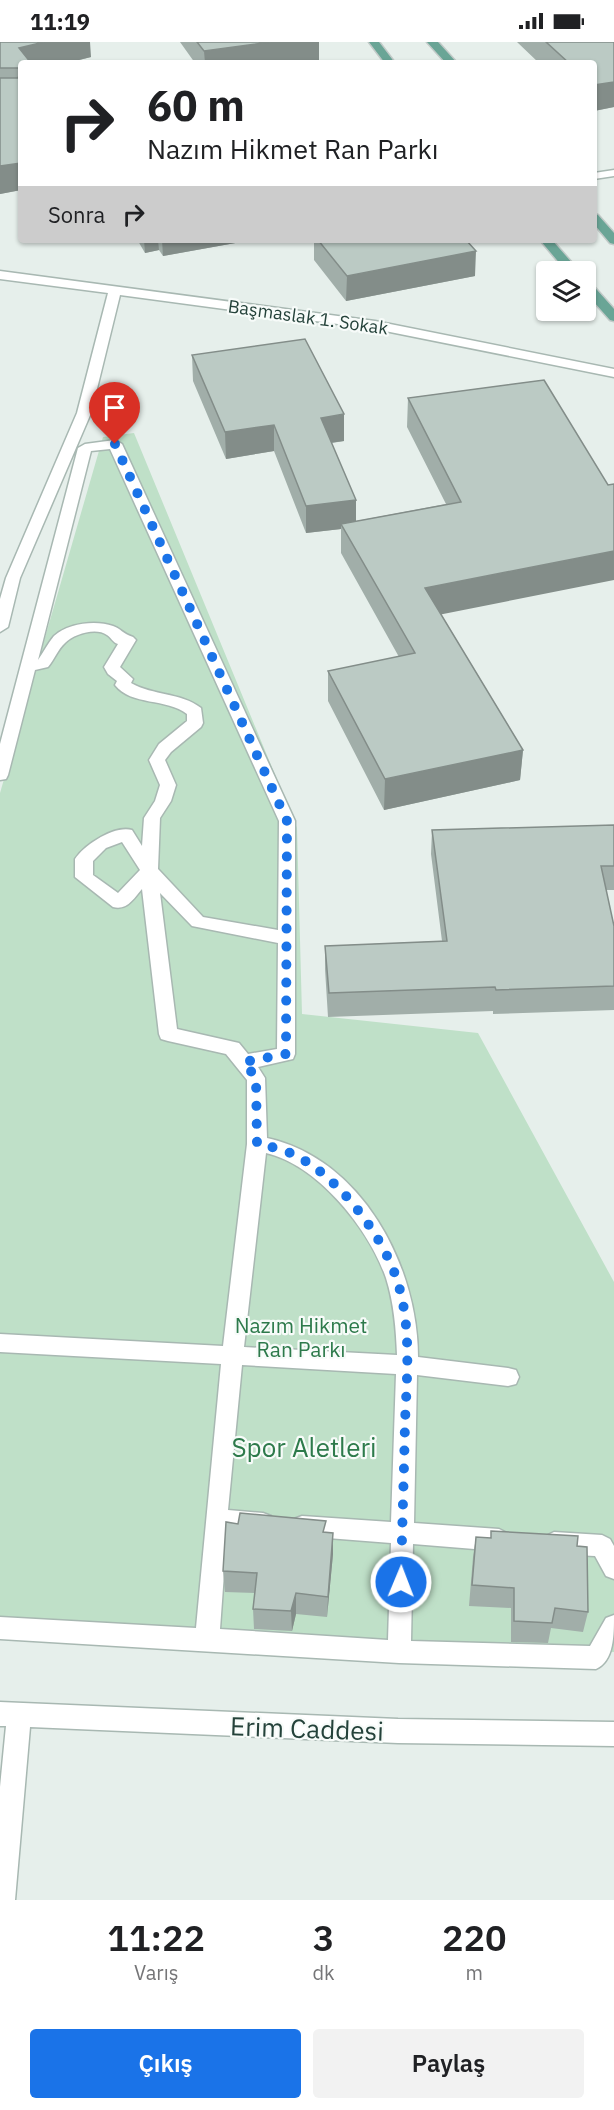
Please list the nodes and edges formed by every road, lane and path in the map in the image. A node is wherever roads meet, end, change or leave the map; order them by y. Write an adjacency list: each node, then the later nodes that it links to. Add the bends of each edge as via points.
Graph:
1 (374, 42): 3 (main road)
2 (432, 42): 4 (main road)
3 (388, 60)
4 (449, 60)
5 (614, 173): 6 (street)
6 (597, 176)
7 (597, 220): 8 (main road)
8 (614, 240)
9 (549, 243): 10 (main road)
10 (564, 261)
11 (0, 275): 12 (street, Başmaslak 1. Sokak)
12 (115, 291): 15 (street, Başmaslak 1. Sokak, via 375,325); 16 (street, via 84,413)
13 (596, 297): 14 (main road)
14 (614, 317)
15 (614, 373)
16 (6, 578): 17 (street)
17 (0, 627)
18 (28, 666): 19 (street); 20 (street, via 43,664 60,639 78,630 111,630 119,639 128,640 112,667 125,680 123,685 132,692 187,704 195,712 195,723 170,743 157,760 168,785 152,818); 21 (street, via 85,448 115,444 287,821)
19 (0, 775)
20 (149, 872): 21 (street, via 198,922); 22 (street, via 168,1035 232,1048)
21 (287, 938): 22 (street, via 286,1054)
22 (244, 1062): 23 (street, via 256,1078)
23 (257, 1144): 25 (street); 26 (street, via 288,1152 312,1166 360,1213 396,1277 404,1310)
24 (0, 1343): 25 (street, via 129,1342)
25 (232, 1355): 26 (street); 28 (street, via 219,1429)
26 (407, 1365): 27 (street); 29 (street)
27 (508, 1377)
28 (216, 1520): 29 (street); 33 (street)
29 (402, 1534): 30 (street, via 602,1546); 34 (street)
30 (614, 1568)
31 (614, 1626): 34 (street, via 596,1658 532,1653)
32 (0, 1628): 33 (street)
33 (207, 1640): 34 (street, via 272,1641)
34 (399, 1653)
35 (10, 1714): 36 (street, Erim Caddesi, via 398,1731); 37 (street)
36 (614, 1734)
37 (2, 1900)

